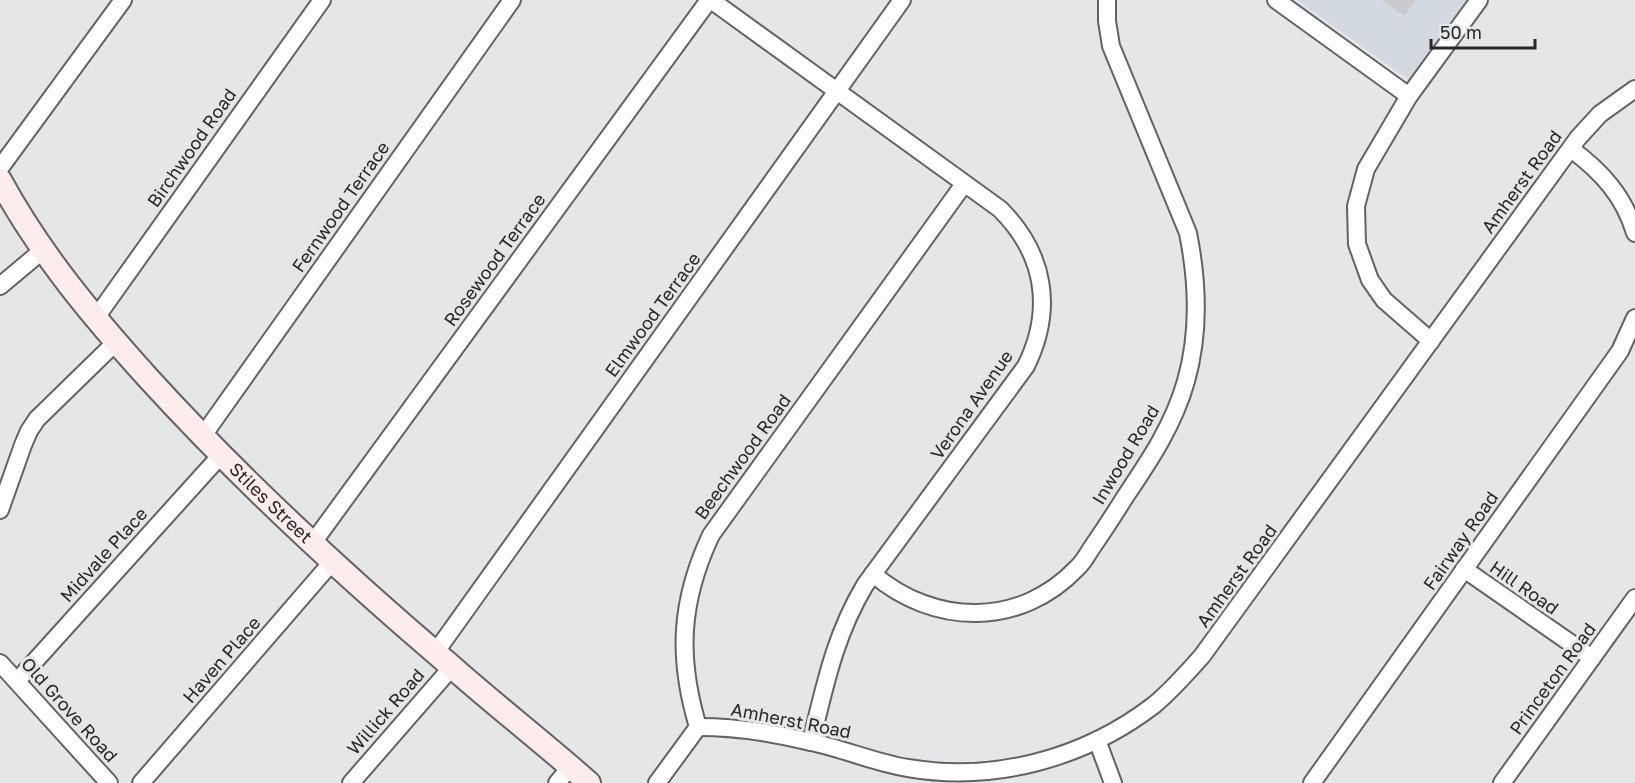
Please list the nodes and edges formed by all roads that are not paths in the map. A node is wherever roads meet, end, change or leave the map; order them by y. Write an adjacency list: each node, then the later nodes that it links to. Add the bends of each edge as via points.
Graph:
1 (123, 0): 13 (street)
2 (322, 0): 20 (street, Birchwood Road)
3 (512, 0): 23 (street, Fernwood Terrace)
4 (710, 0): 10 (street, Verona Avenue); 26 (street, Rosewood Terrace)
5 (902, 0): 10 (street, Elmwood Terrace)
6 (1107, 0): 29 (street, Inwood Road, via 1111,46 1188,233 1194,262 1196,322 1188,371 1176,409 1150,459 1079,567 1042,596 999,611 953,612 910,599)
7 (1276, 0): 11 (street)
8 (1479, 0): 11 (street)
9 (1635, 89): 12 (street, Amherst Road, via 1600,114)
10 (837, 91): 15 (street, Verona Avenue); 32 (street, Elmwood Terrace)
11 (1409, 96): 21 (street, via 1362,181 1355,231 1360,256 1376,290)
12 (1570, 149): 16 (street, via 1611,185); 21 (street, Amherst Road)
13 (0, 168)
14 (0, 180): 17 (main road, Stiles Street)
15 (964, 184): 29 (street, Verona Avenue, via 1000,209 1028,245 1041,289 1040,329 1032,354 1015,382); 35 (street, Beechwood Road, via 711,535 692,580 684,628 686,677)
16 (1635, 233)
17 (43, 250): 18 (street); 20 (main road, Stiles Street)
18 (0, 286)
19 (1635, 318): 28 (street, Fairway Road, via 1620,351)
20 (95, 319): 22 (main road, Stiles Street)
21 (1431, 341): 36 (street, Amherst Road, via 1202,656 1154,704)
22 (116, 342): 23 (main road, Stiles Street); 25 (street, via 29,431)
23 (202, 437): 24 (main road, Stiles Street)
24 (220, 455): 26 (main road, Stiles Street); 34 (street, Midvale Place)
25 (0, 510)
26 (312, 544): 27 (main road, Stiles Street)
27 (332, 562): 32 (main road, Stiles Street); 41 (street, Haven Place)
28 (1464, 569): 31 (street, Hill Road); 46 (street, Fairway Road)
29 (873, 574): 37 (street, Verona Avenue, via 849,611 835,647)
30 (1635, 598): 31 (street, Princeton Road)
31 (1592, 658): 47 (street, Princeton Road)
32 (443, 660): 38 (main road, Stiles Street); 42 (street, Willick Road)
33 (0, 663): 34 (street, Old Grove Road)
34 (17, 681): 40 (street, Old Grove Road)
35 (698, 727): 37 (street, Amherst Road, via 727,727); 44 (street)
36 (1097, 740): 39 (street, Amherst Road, via 1069,753 1016,767); 45 (street)
37 (811, 742): 39 (street, Amherst Road)
38 (564, 775): 43 (main road, Stiles Street)
39 (939, 778)
40 (109, 783)
41 (141, 783)
42 (351, 783)
43 (590, 783)
44 (657, 783)
45 (1113, 783)
46 (1312, 783)
47 (1502, 783)

